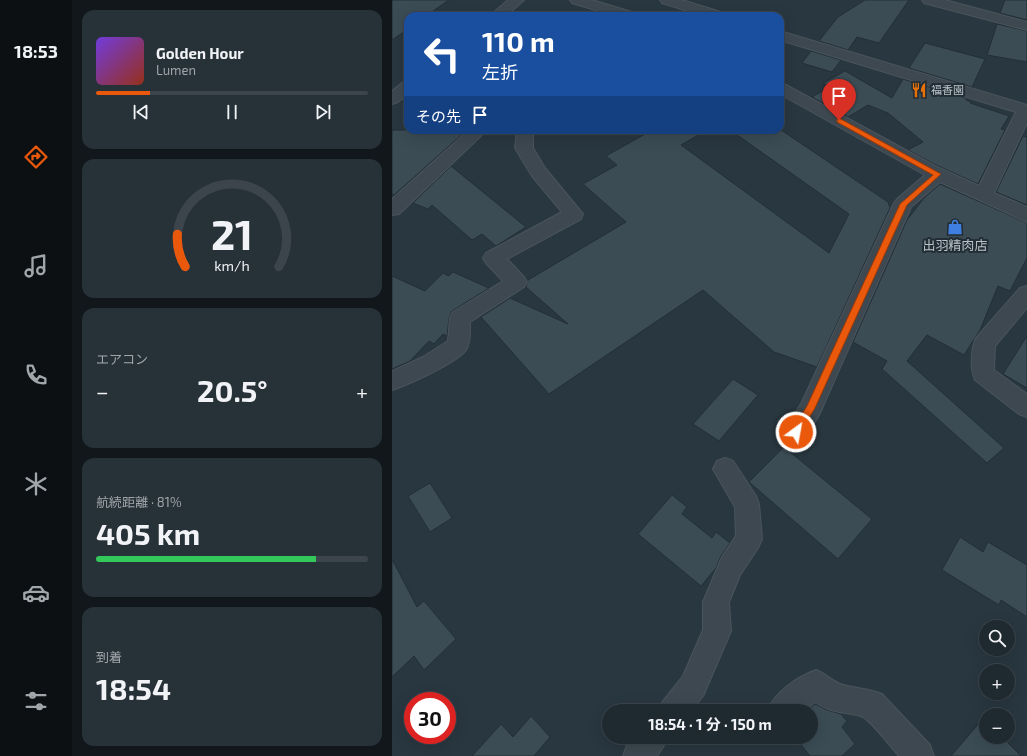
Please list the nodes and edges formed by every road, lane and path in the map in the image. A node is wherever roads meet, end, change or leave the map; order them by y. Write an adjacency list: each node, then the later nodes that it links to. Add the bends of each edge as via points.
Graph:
1 (517, 0): 6 (street)
2 (577, 0): 7 (street)
3 (627, 0): 8 (street)
4 (667, 0): 9 (street)
5 (929, 0): 10 (street)
6 (501, 12)
7 (607, 12)
8 (611, 12)
9 (706, 12)
10 (1027, 26)
11 (784, 36): 15 (street)
12 (404, 89): 14 (street)
13 (784, 90): 18 (street)
14 (392, 99)
15 (1026, 110): 19 (street)
16 (475, 134): 20 (street)
17 (525, 134): 23 (street, via 524,148 538,172 574,214 493,258 517,282 460,318 458,346 432,364)
18 (938, 174): 19 (street); 25 (street, via 904,204 811,408)
19 (984, 195): 21 (street)
20 (393, 207)
21 (1027, 215)
22 (1027, 294): 24 (street, via 984,344 983,374)
23 (392, 381)
24 (1027, 407)
25 (796, 432)
26 (725, 469): 27 (street, via 747,504 749,539 731,566 716,602 717,631 693,686)
27 (679, 704)
28 (790, 704): 31 (street, via 816,684 833,697 872,704)
29 (647, 744): 30 (street)
30 (638, 756)
31 (919, 756)

